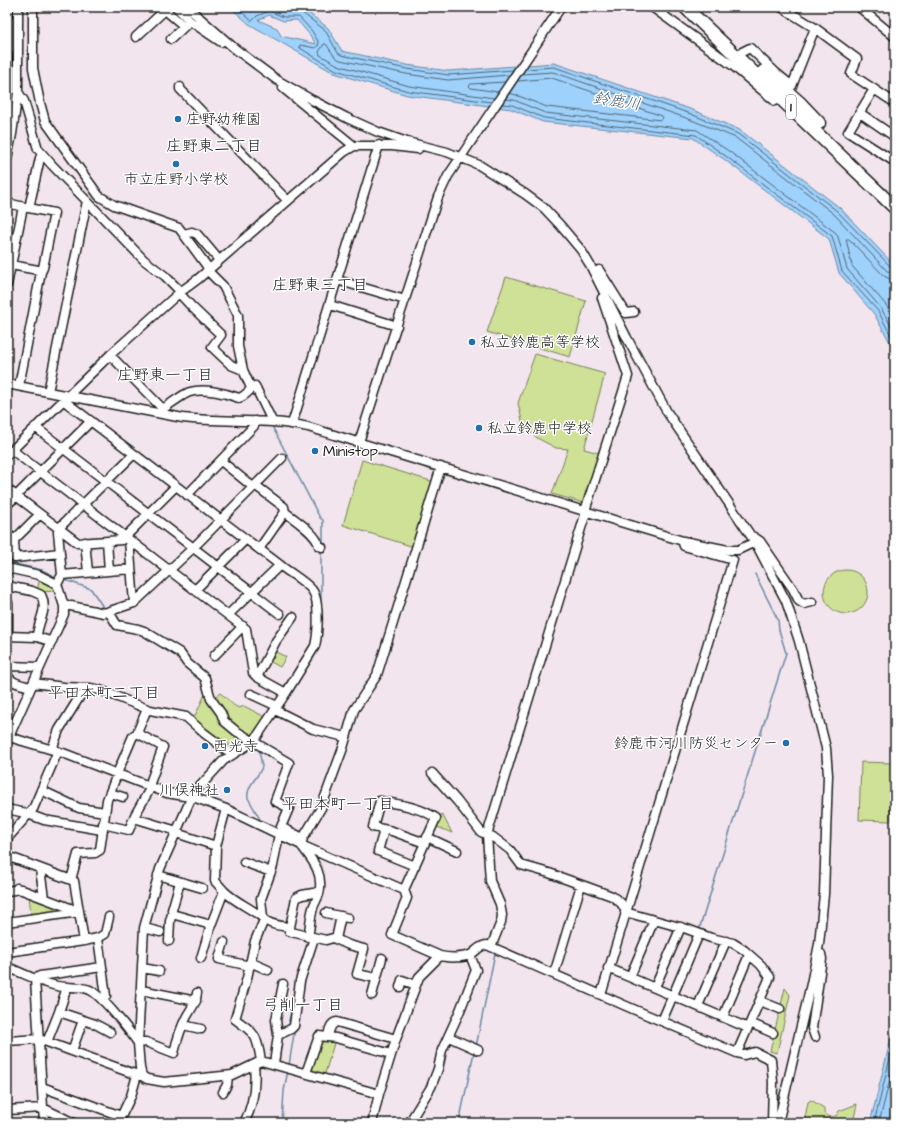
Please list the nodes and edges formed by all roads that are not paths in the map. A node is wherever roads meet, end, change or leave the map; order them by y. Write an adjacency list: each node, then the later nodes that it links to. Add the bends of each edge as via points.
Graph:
1 (8, 7): 12 (street)
2 (18, 7): 25 (street)
3 (33, 7): 26 (street, via 33,68)
4 (176, 7): 13 (street)
5 (188, 7): 18 (street)
6 (561, 7): 35 (street)
7 (652, 7): 33 (street, via 732,65)
8 (685, 7): 33 (highway, 1)
9 (696, 7): 19 (highway, 1)
10 (780, 7): 14 (street)
11 (859, 7): 16 (street)
12 (7, 15)
13 (187, 24): 15 (street, via 165,10); 17 (street); 18 (street, via 229,48)
14 (815, 28): 19 (street, via 792,86 750,48); 23 (street, via 857,59 851,74)
15 (136, 37)
16 (895, 37)
17 (171, 39)
18 (234, 48): 21 (street)
19 (742, 52): 41 (highway, 1, via 799,102)
20 (7, 54): 24 (street)
21 (277, 80): 32 (street); 34 (street, via 362,125 407,142)
22 (180, 87): 42 (street)
23 (874, 89): 28 (street); 29 (street)
24 (7, 92): 25 (street)
25 (17, 92): 27 (street); 37 (street)
26 (37, 92): 27 (street); 39 (street, via 45,121)
27 (24, 101): 40 (street, via 38,150)
28 (895, 103)
29 (860, 114): 30 (street); 38 (street, via 848,132)
30 (895, 137)
31 (379, 145): 32 (street); 34 (street); 54 (street)
32 (354, 146): 42 (street)
33 (835, 149): 46 (highway, 1)
34 (446, 152): 35 (street)
35 (461, 157): 49 (street, via 488,171 544,208); 57 (street, via 438,196)
36 (40, 158): 45 (street)
37 (7, 159)
38 (895, 162)
39 (88, 182): 40 (street); 47 (street, via 103,200 179,228)
40 (78, 192): 43 (street)
41 (895, 197)
42 (287, 200): 48 (street)
43 (87, 201): 56 (street, via 144,260); 66 (street)
44 (7, 204): 45 (street)
45 (26, 207): 50 (street); 52 (street, via 54,213)
46 (895, 208)
47 (186, 233): 48 (street, via 197,234); 51 (street)
48 (219, 260): 51 (street)
49 (588, 261): 53 (street); 59 (street, via 597,267 626,313)
50 (10, 268): 52 (street); 55 (street)
51 (209, 268): 56 (street); 62 (street, via 223,286 238,315 238,338)
52 (41, 272): 64 (street)
53 (598, 278): 90 (street, via 606,311 628,376); 96 (street, via 667,412)
54 (337, 280): 57 (street); 58 (street)
55 (7, 285)
56 (180, 292): 61 (street); 62 (street, via 221,335 212,347 231,365)
57 (405, 300): 60 (street)
58 (330, 306): 60 (street); 71 (street)
59 (634, 312)
60 (397, 326): 73 (street)
61 (110, 355): 67 (street); 68 (street)
62 (243, 370): 65 (street)
63 (7, 384): 64 (street)
64 (19, 386): 66 (street)
65 (253, 387): 68 (street, via 239,398 212,392 189,392); 70 (street)
66 (48, 392): 67 (street)
67 (66, 398): 68 (street); 69 (street); 72 (street)
68 (163, 412): 70 (street, via 207,420)
69 (91, 421): 74 (street); 76 (street)
70 (264, 421): 71 (street); 78 (street, via 254,426)
71 (292, 424): 73 (street)
72 (35, 427): 74 (street); 75 (street)
73 (360, 442): 79 (street)
74 (64, 449): 80 (street); 81 (street)
75 (9, 453): 80 (street)
76 (134, 454): 81 (street); 82 (street)
77 (282, 458): 83 (street)
78 (221, 460): 83 (street); 85 (street)
79 (441, 467): 90 (street); 145 (street, via 379,669 354,710)
80 (40, 472): 86 (street); 88 (street)
81 (107, 481): 88 (street); 92 (street)
82 (176, 486): 85 (street); 92 (street)
83 (254, 486): 89 (street, via 284,507); 93 (street)
84 (7, 489): 86 (street)
85 (187, 494): 93 (street)
86 (16, 496): 87 (street); 91 (street)
87 (7, 505)
88 (83, 505): 94 (street); 97 (street)
89 (285, 512): 105 (street, via 312,534); 107 (street)
90 (586, 512): 101 (street); 165 (street)
91 (40, 514): 94 (street); 99 (street)
92 (149, 514): 97 (street); 106 (street)
93 (220, 520): 98 (street); 106 (street)
94 (59, 528): 102 (street); 104 (street)
95 (7, 533): 99 (street)
96 (750, 534): 103 (street); 120 (street, via 760,541 793,589 798,601 804,604)
97 (127, 539): 100 (street); 112 (street); 113 (street)
98 (246, 539): 107 (street); 110 (street)
99 (14, 540): 108 (street, via 15,558)
100 (107, 541): 102 (street); 114 (street)
101 (683, 541): 103 (street, via 728,550 738,550); 188 (street, via 684,546 733,560)
102 (81, 542): 104 (street); 115 (street)
103 (755, 542): 207 (street, via 786,600 826,748 827,835)
104 (59, 543): 108 (street)
105 (320, 547)
106 (193, 548): 110 (street); 113 (street)
107 (259, 549): 109 (street)
108 (60, 553): 116 (street)
109 (280, 565): 119 (street); 139 (street, via 312,590 317,614 315,646)
110 (218, 567): 118 (street); 119 (street)
111 (7, 568): 116 (street)
112 (131, 569): 114 (street); 122 (street)
113 (169, 570): 118 (street); 122 (street)
114 (109, 571): 115 (street)
115 (88, 572): 116 (street)
116 (59, 580): 123 (street)
117 (7, 586): 130 (street, via 39,594 43,599 45,609 39,622)
118 (195, 590): 126 (street)
119 (251, 592): 125 (street); 126 (street)
120 (812, 602)
121 (8, 603): 129 (street)
122 (134, 603): 124 (street)
123 (64, 606): 124 (street); 131 (street, via 64,614)
124 (107, 613): 146 (street, via 116,625 144,631 180,653 183,663 205,678 211,699 224,721)
125 (280, 614)
126 (228, 615): 128 (street)
127 (293, 617): 136 (street, via 276,641)
128 (243, 626): 132 (street); 136 (street, via 246,629 254,673)
129 (7, 636): 130 (street)
130 (37, 637): 131 (street)
131 (50, 642): 134 (street)
132 (214, 656)
133 (7, 666): 134 (street)
134 (39, 667): 137 (street)
135 (7, 674): 137 (street, via 12,681)
136 (257, 677): 139 (street)
137 (32, 685): 138 (street); 144 (street)
138 (85, 688): 141 (street, via 100,690); 147 (street, via 59,730)
139 (286, 693): 142 (street)
140 (251, 694): 142 (street)
141 (147, 709): 143 (street); 148 (street, via 186,717)
142 (277, 710): 145 (street, via 313,729); 146 (street)
143 (137, 733): 149 (street, via 133,736); 151 (street, via 164,747)
144 (8, 737): 147 (street)
145 (345, 737): 168 (street, via 321,808)
146 (255, 743): 148 (street); 168 (street, via 290,763 275,801 289,808 281,827)
147 (55, 750): 149 (street); 152 (street)
148 (232, 754): 155 (street, via 218,766)
149 (117, 773): 151 (street); 153 (street)
150 (432, 773): 165 (street, via 481,832)
151 (150, 787): 155 (street); 160 (street)
152 (41, 790): 158 (street, via 79,808); 159 (street, via 33,809)
153 (110, 792): 154 (street); 158 (street)
154 (123, 797)
155 (192, 798): 157 (street); 163 (street)
156 (7, 809): 159 (street)
157 (226, 809): 164 (street); 169 (street)
158 (105, 812): 161 (street)
159 (27, 815): 161 (street, via 44,820); 166 (street)
160 (134, 818): 161 (street, via 129,830); 163 (street)
161 (102, 827): 177 (street, via 100,850 96,853 78,854)
162 (384, 830): 167 (street); 167 (street, via 373,827 380,801 406,806 436,818); 173 (street, via 378,851)
163 (177, 832): 169 (street); 176 (street)
164 (279, 834): 168 (street); 175 (street)
165 (487, 835): 179 (street, via 510,850 524,867 544,871); 208 (street, via 490,881 502,915)
166 (7, 839)
167 (426, 840): 170 (street); 173 (street)
168 (302, 841): 181 (street); 184 (street, via 316,865 320,881)
169 (216, 846): 183 (street, via 215,881)
170 (457, 851)
171 (7, 856): 174 (street)
172 (244, 862): 175 (street)
173 (415, 866): 181 (street)
174 (40, 869): 177 (street); 185 (street)
175 (271, 872): 191 (street, via 261,899)
176 (158, 875): 178 (street); 197 (street)
177 (71, 880): 187 (street, via 75,884)
178 (180, 882): 180 (street); 186 (street)
179 (581, 885): 188 (street, via 612,896 621,903); 222 (street)
180 (202, 888)
181 (404, 890): 212 (street, via 407,898 392,935)
182 (7, 891): 185 (street, via 19,889)
183 (224, 891): 191 (street); 194 (street)
184 (319, 892): 195 (street, via 296,898); 200 (street, via 312,910)
185 (44, 898): 187 (street)
186 (172, 910)
187 (79, 912): 193 (street); 203 (street)
188 (626, 912): 192 (street); 219 (street)
189 (326, 913): 202 (street, via 344,917)
190 (109, 917): 201 (street, via 105,934)
191 (263, 919): 195 (street); 215 (street)
192 (654, 920): 196 (street); 223 (street)
193 (7, 922)
194 (211, 925): 204 (street, via 172,914); 213 (street)
195 (290, 927): 200 (street, via 289,931)
196 (681, 927): 199 (street); 230 (street)
197 (144, 928): 198 (street); 218 (street)
198 (160, 932)
199 (699, 934): 205 (street); 232 (street)
200 (311, 937): 202 (street); 248 (street, via 292,1027)
201 (98, 938): 203 (street); 217 (street)
202 (336, 939): 224 (street, via 364,949 357,974)
203 (84, 941): 209 (street)
204 (169, 941)
205 (726, 941): 211 (street); 237 (street)
206 (224, 942): 215 (street, via 219,959)
207 (819, 944): 251 (street, via 822,959 812,1028); 277 (street)
208 (489, 946): 210 (street, via 482,946); 222 (street)
209 (7, 952)
210 (470, 955): 212 (street, via 448,958); 250 (street, via 476,970)
211 (749, 955): 236 (street, via 770,977); 240 (street)
212 (440, 956): 227 (street, via 418,977)
213 (201, 958)
214 (382, 958): 224 (street)
215 (250, 964): 220 (street); 260 (street, via 235,1019 254,1033 258,1041)
216 (7, 967): 225 (street)
217 (102, 967): 225 (street, via 40,976); 235 (street, via 106,996)
218 (142, 968): 221 (street); 231 (street)
219 (608, 968): 223 (street); 234 (street)
220 (268, 970)
221 (159, 971)
222 (554, 974): 234 (street)
223 (630, 977): 230 (street)
224 (376, 978): 233 (street)
225 (35, 979): 228 (street); 253 (street)
226 (283, 984): 248 (street, via 276,1020)
227 (416, 985): 229 (street, via 402,980); 252 (street)
228 (67, 987): 235 (street, via 88,989); 239 (street)
229 (400, 987)
230 (655, 987): 232 (street)
231 (141, 990): 243 (street, via 197,997); 255 (street)
232 (670, 994): 237 (street); 242 (street)
233 (372, 995)
234 (601, 995): 242 (street)
235 (103, 1001): 255 (street)
236 (760, 1001): 238 (street); 244 (street)
237 (698, 1006): 240 (street)
238 (780, 1009)
239 (59, 1012): 241 (street); 253 (street)
240 (723, 1017): 244 (street)
241 (83, 1020): 246 (street); 257 (street)
242 (662, 1021): 258 (street)
243 (183, 1025): 245 (street); 255 (street, via 174,1052 146,1042)
244 (749, 1026): 247 (street); 258 (street)
245 (201, 1029)
246 (110, 1032)
247 (773, 1033)
248 (278, 1035): 261 (street)
249 (328, 1037): 252 (street, via 332,1025 337,1022); 259 (street); 262 (street, via 319,1036)
250 (449, 1037): 256 (street); 275 (street, via 442,1050 431,1087)
251 (815, 1037)
252 (396, 1039): 259 (street)
253 (43, 1040): 254 (street); 257 (street); 265 (street)
254 (7, 1041)
255 (138, 1043): 263 (street)
256 (476, 1049)
257 (72, 1051): 263 (street)
258 (737, 1053): 276 (street, via 744,1055 755,1052 771,1060)
259 (391, 1054): 267 (street)
260 (257, 1063): 261 (street); 264 (street); 273 (street, via 254,1093)
261 (274, 1064): 262 (street)
262 (306, 1074): 267 (street)
263 (139, 1076): 264 (street, via 172,1082); 270 (street)
264 (228, 1076): 266 (street)
265 (42, 1087): 268 (street); 270 (street)
266 (223, 1092)
267 (379, 1094): 274 (street)
268 (43, 1108): 269 (street); 271 (street); 272 (street)
269 (7, 1110)
270 (120, 1120)
271 (44, 1123)
272 (74, 1123)
273 (244, 1123)
274 (372, 1123)
275 (409, 1123)
276 (772, 1123)
277 (778, 1123)

